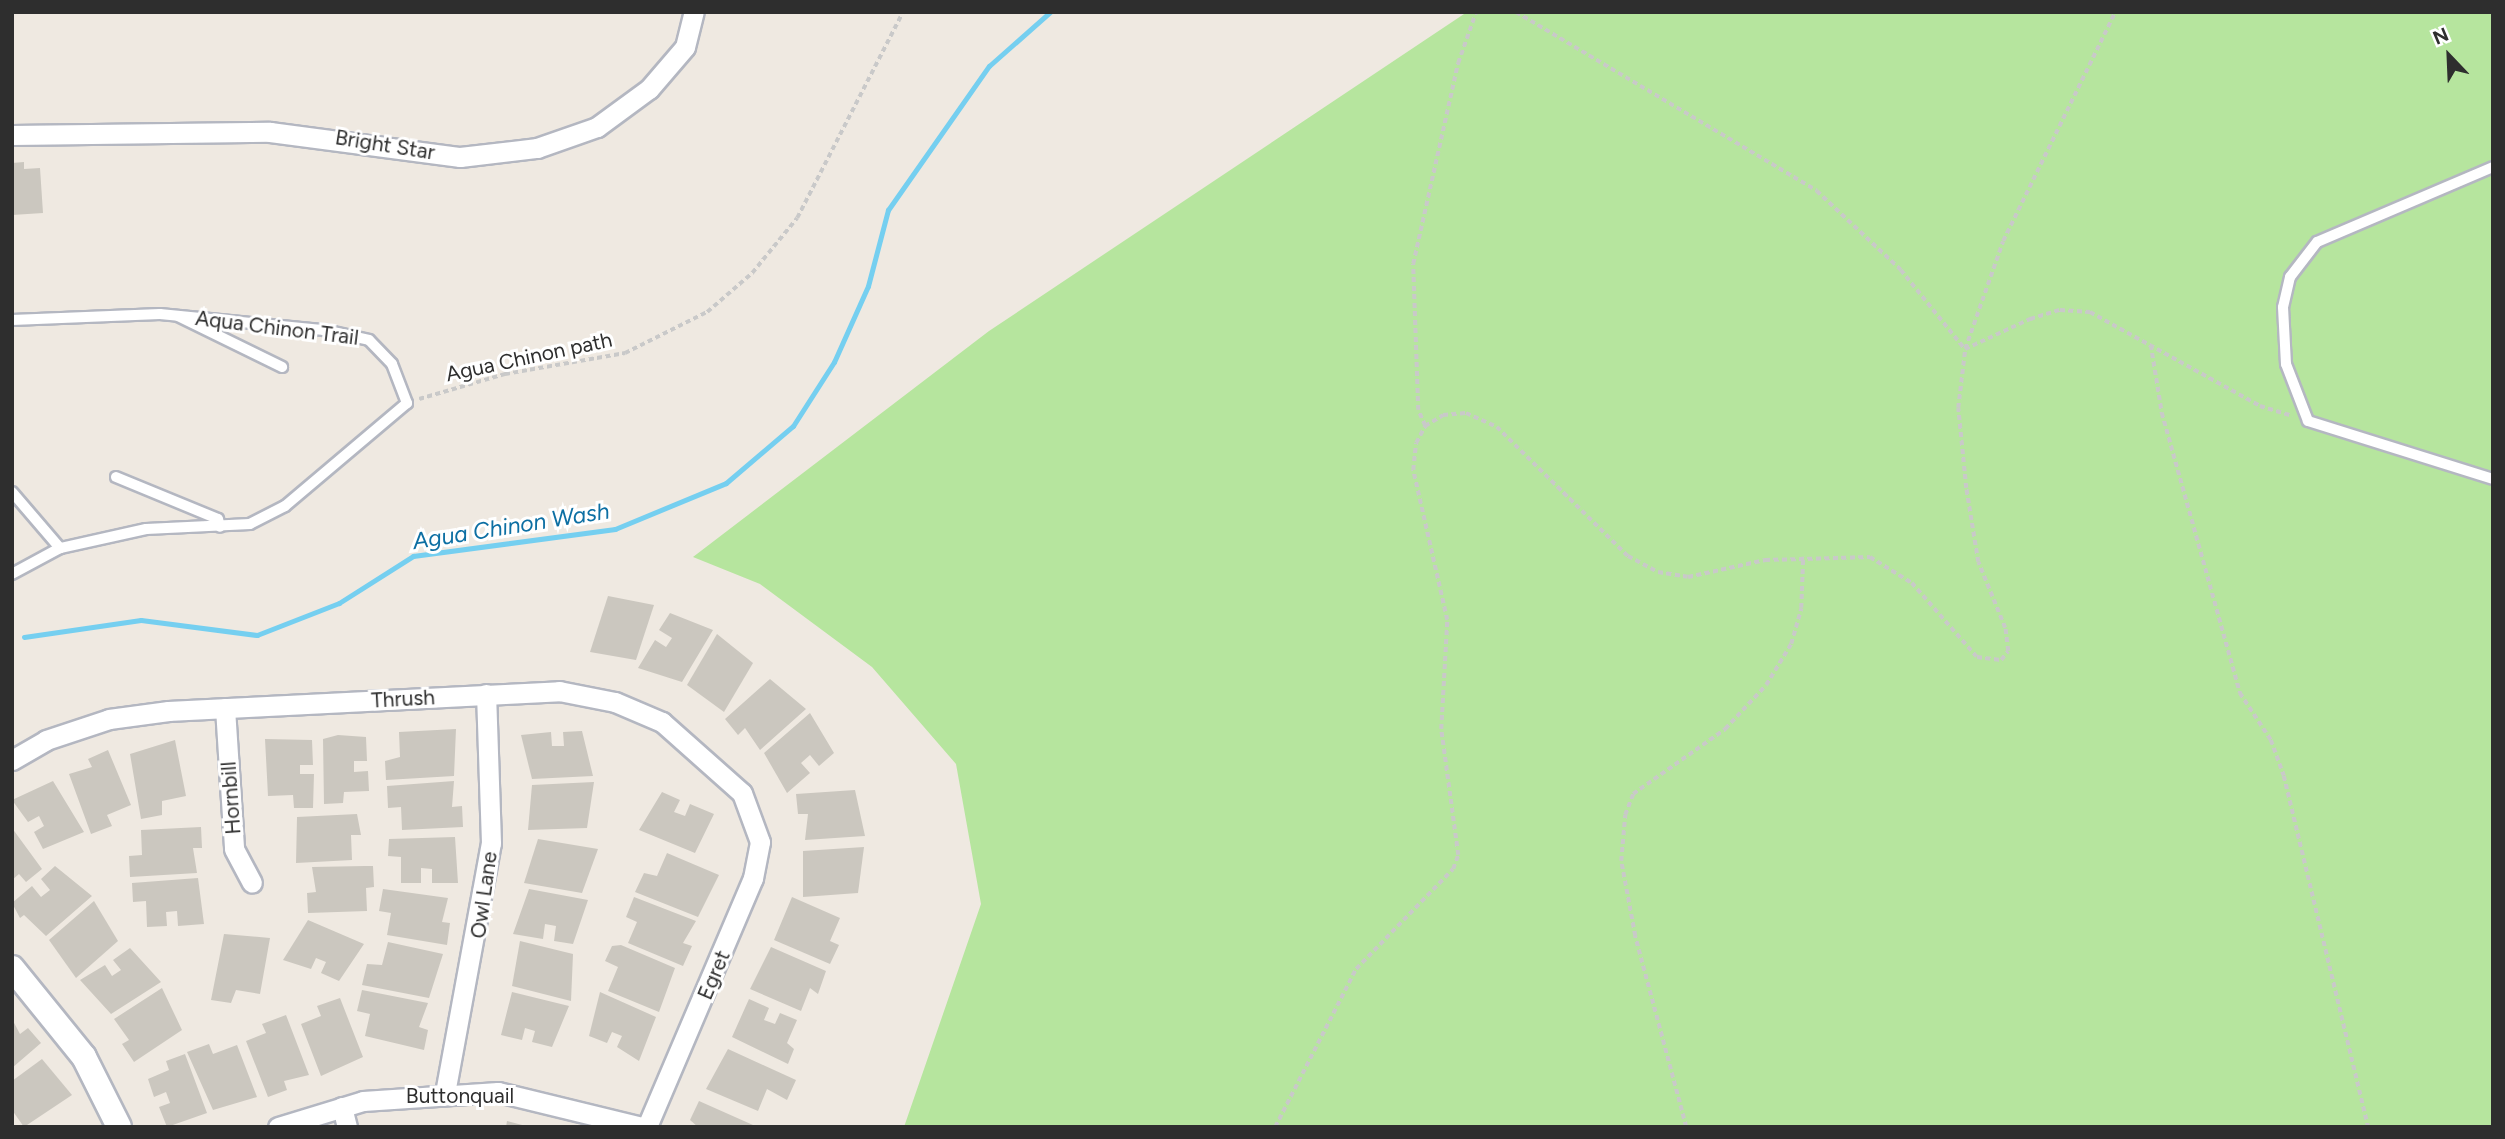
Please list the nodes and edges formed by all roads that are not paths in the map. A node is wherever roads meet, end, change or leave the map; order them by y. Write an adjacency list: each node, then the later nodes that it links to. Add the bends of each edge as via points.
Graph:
1 (694, 12): 2 (street, Bright Star, via 685,47 649,89 597,127 537,149 460,157 270,132)
2 (12, 135)
3 (2493, 167): 8 (lane, via 2317,242 2291,277 2283,307 2286,364 2308,421)
4 (178, 316): 5 (lane, Aqua Chinon Trail); 6 (lane); 10 (lane, Aqua Chinon Trail, via 369,340 391,364 407,403 285,506 250,524)
5 (12, 320)
6 (282, 366)
7 (116, 477): 10 (lane, via 218,519)
8 (2493, 479)
9 (12, 492): 11 (lane)
10 (220, 527): 11 (lane, via 146,529)
11 (60, 548): 12 (lane)
12 (12, 574)
13 (486, 694): 14 (street, Thrush); 16 (street, Thrush, via 559,691 615,702 662,722 742,793); 19 (street, Owl Lane, via 491,843 464,1016)
14 (225, 708): 15 (street, Thrush, via 109,719 46,740); 17 (street, Hornbill, via 234,849)
15 (12, 760)
16 (756, 817): 25 (street, Egret, via 760,842 753,878)
17 (252, 883)
18 (12, 968): 21 (street, via 84,1057)
19 (445, 1093): 20 (street, Buttonquail); 24 (street, Buttonquail, via 549,1100)
20 (342, 1107): 22 (street, Buttonquail); 23 (street)
21 (119, 1127)
22 (278, 1127)
23 (347, 1127)
24 (642, 1127)
25 (647, 1127)

